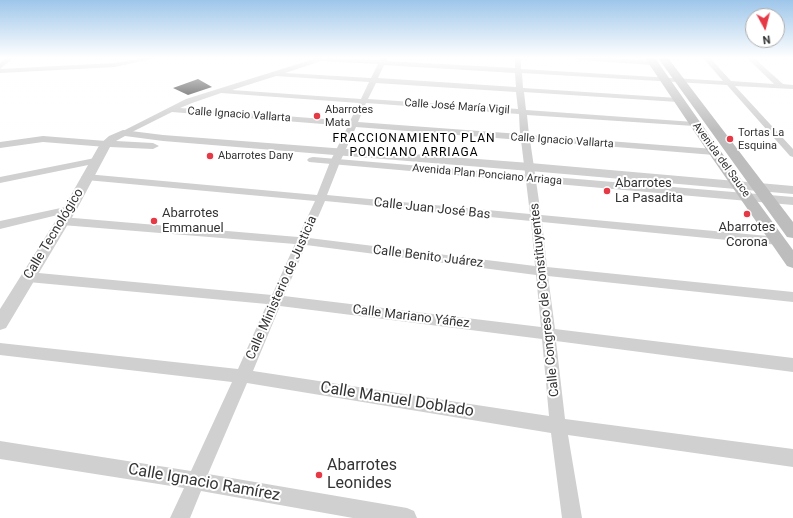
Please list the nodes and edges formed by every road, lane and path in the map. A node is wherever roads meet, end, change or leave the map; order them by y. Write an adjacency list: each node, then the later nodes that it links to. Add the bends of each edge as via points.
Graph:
1 (249, 82): 11 (street)
2 (373, 82): 12 (street, Calle Ministerio de Justicia)
3 (406, 82): 10 (street)
4 (519, 82): 10 (street, Calle Congreso de Constituyentes)
5 (666, 82): 13 (main road, Avenida del Sauce)
6 (682, 82): 31 (main road, Avenida del Sauce)
7 (728, 82): 24 (street)
8 (730, 82): 9 (street)
9 (789, 87)
10 (520, 90): 13 (street); 15 (street, Calle Congreso de Constituyentes)
11 (220, 91): 12 (street, Calle José María Vigil); 14 (street)
12 (363, 100): 15 (street, Calle José María Vigil); 16 (street, Calle Ministerio de Justicia)
13 (678, 100): 17 (main road, Avenida del Sauce)
14 (171, 110): 16 (street, Calle Ignacio Vallarta); 18 (street)
15 (522, 112): 17 (street, Calle José María Vigil); 19 (street, Calle Congreso de Constituyentes)
16 (352, 124): 19 (street, Calle Ignacio Vallarta); 25 (street, Calle Ministerio de Justicia)
17 (694, 124): 23 (main road, Avenida del Sauce)
18 (123, 133): 20 (street, Avenida Plan Ponciano Arriaga); 21 (street)
19 (525, 138): 23 (street, Calle Ignacio Vallarta); 27 (street, Calle Congreso de Constituyentes)
20 (164, 142): 21 (street, Avenida Plan Ponciano Arriaga); 25 (street, Avenida Plan Ponciano Arriaga)
21 (106, 144): 22 (street, via 43,139); 26 (street, Calle Tecnológico)
22 (0, 145)
23 (714, 152): 30 (main road, Avenida del Sauce)
24 (793, 154)
25 (338, 157): 27 (street, Avenida Plan Ponciano Arriaga); 33 (street, Calle Ministerio de Justicia)
26 (95, 162): 28 (street, Calle Tecnológico); 29 (street)
27 (530, 173): 30 (street, Avenida Plan Ponciano Arriaga); 34 (street, Avenida Plan Ponciano Arriaga); 38 (street, Calle Congreso de Constituyentes)
28 (86, 177): 33 (street, Calle Juan José Bas); 37 (street, Calle Tecnológico)
29 (0, 180)
30 (739, 186): 31 (street, Avenida Plan Ponciano Arriaga); 34 (main road, Avenida del Sauce)
31 (760, 188): 32 (street, Avenida Plan Ponciano Arriaga); 35 (main road, Avenida del Sauce)
32 (793, 190)
33 (321, 198): 38 (street, Calle Juan José Bas); 41 (street, Calle Ministerio de Justicia)
34 (747, 198): 35 (street, Avenida Plan Ponciano Arriaga); 42 (main road, Avenida del Sauce)
35 (770, 200): 36 (street, Avenida Plan Ponciano Arriaga); 40 (main road, Avenida del Sauce)
36 (793, 201)
37 (66, 215): 39 (street, Calle Benito Juárez); 41 (street, Calle Benito Juárez); 45 (street, Calle Tecnológico)
38 (536, 219): 42 (street, Calle Juan José Bas); 44 (street, Calle Congreso de Constituyentes)
39 (0, 225)
40 (793, 233)
41 (302, 241): 44 (street, Calle Benito Juárez); 47 (street, Calle Ministerio de Justicia)
42 (779, 241): 43 (main road, Avenida del Sauce)
43 (793, 262)
44 (542, 270): 46 (street, Calle Benito Juárez); 49 (street, Calle Congreso de Constituyentes)
45 (28, 277): 47 (street, Calle Mariano Yáñez); 48 (street, Calle Tecnológico)
46 (793, 297)
47 (276, 300): 49 (street, Calle Mariano Yáñez); 52 (street, Calle Ministerio de Justicia)
48 (0, 323)
49 (549, 335): 51 (street, Calle Mariano Yáñez); 53 (street, Calle Congreso de Constituyentes)
50 (0, 349): 52 (street, Calle Manuel Doblado)
51 (793, 365)
52 (242, 376): 53 (street, Calle Manuel Doblado); 56 (street, Calle Ministerio de Justicia)
53 (558, 426): 55 (street, Calle Manuel Doblado); 59 (street, Calle Congreso de Constituyentes)
54 (0, 450): 56 (street, Calle Ignacio Ramírez)
55 (793, 458)
56 (196, 481): 57 (street, Calle Ministerio de Justicia); 58 (street, Calle Ignacio Ramírez)
57 (180, 518)
58 (408, 518)
59 (572, 518)

